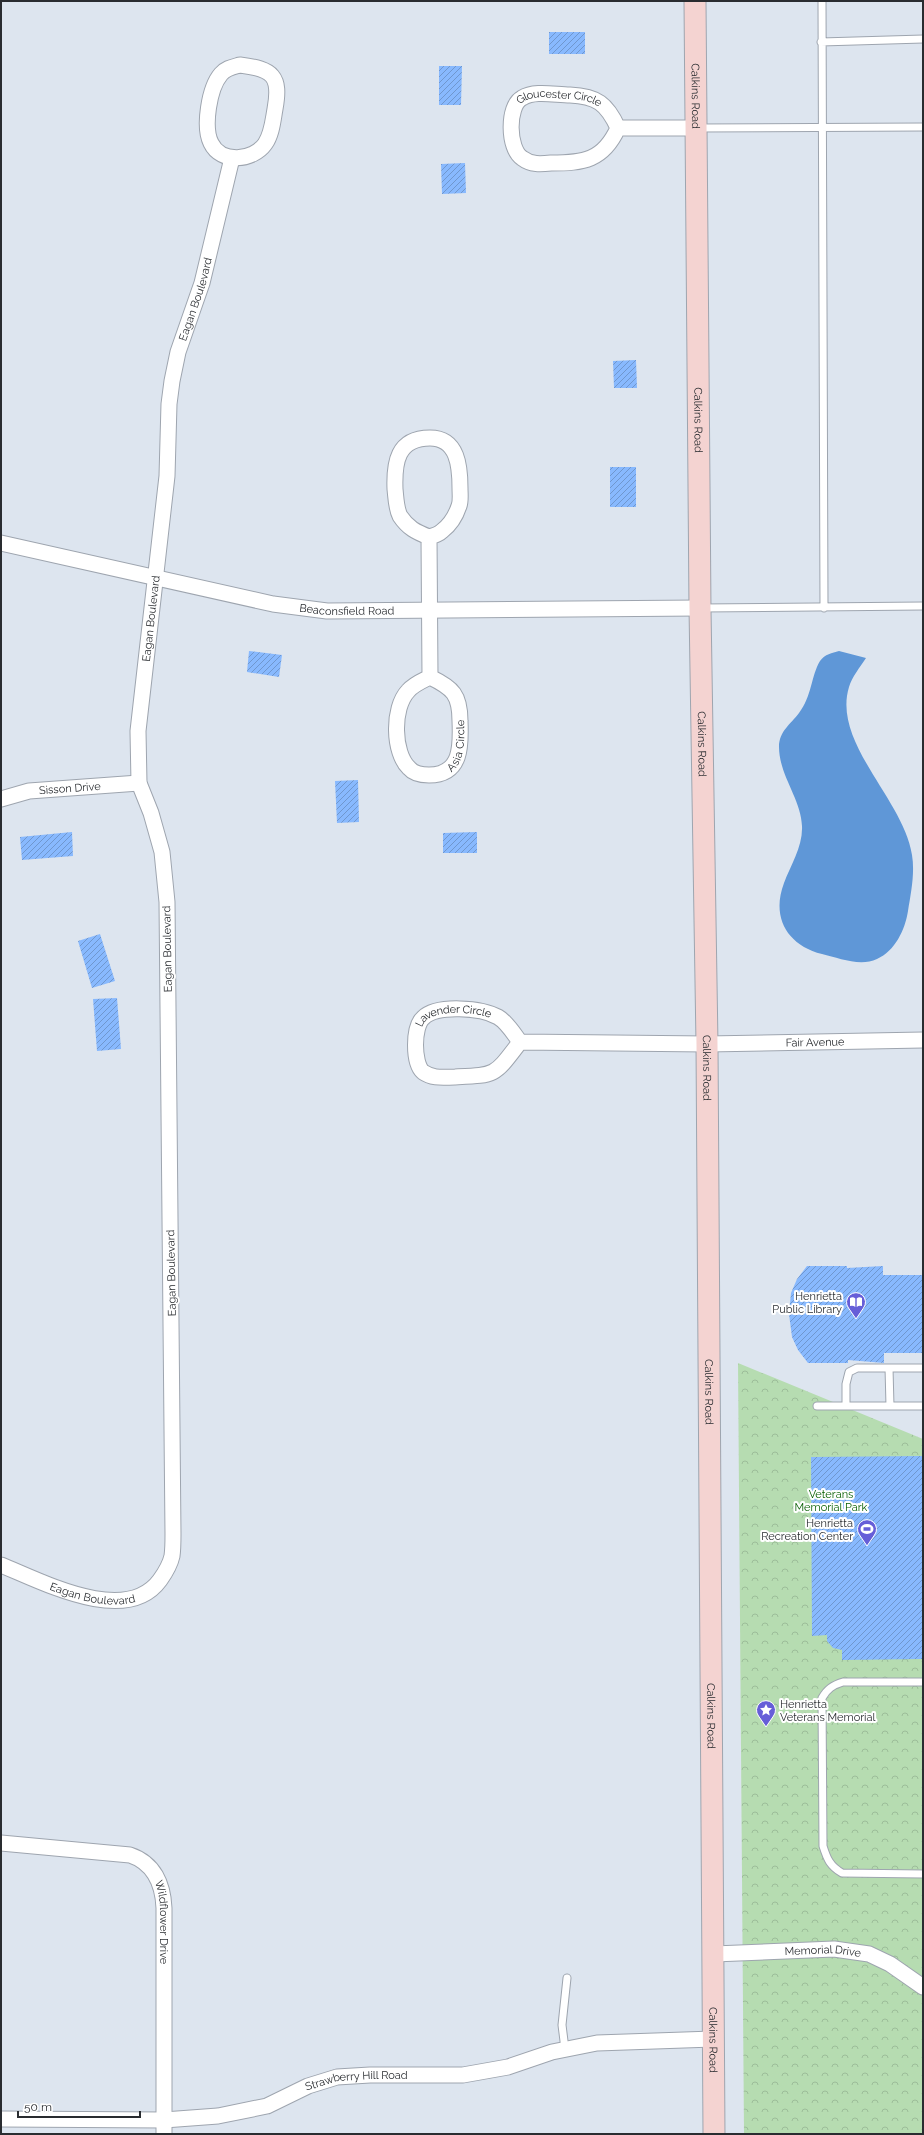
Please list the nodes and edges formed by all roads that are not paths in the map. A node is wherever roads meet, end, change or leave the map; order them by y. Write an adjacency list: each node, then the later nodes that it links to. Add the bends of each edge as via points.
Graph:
1 (695, 1): 7 (main road, Calkins Road)
2 (822, 1): 4 (lane)
3 (923, 39): 4 (lane)
4 (822, 42): 8 (lane)
5 (923, 127): 8 (lane)
6 (618, 128): 6 (street, Gloucester Circle, via 611,112 599,101 583,96 531,94 520,98 512,111 513,147 521,158 534,164 579,163 592,158 613,140); 7 (street)
7 (697, 128): 8 (lane); 14 (main road, Calkins Road)
8 (823, 128): 15 (lane)
9 (232, 158): 9 (street, via 219,153 211,145 207,133 207,120 216,82 230,67 257,67 276,79 278,91 271,129 264,144 255,152 245,157); 12 (street, Eagan Boulevard, via 202,283 178,352 172,381 167,476)
10 (429, 537): 10 (street, via 441,532 452,521 460,505 460,466 457,455 451,446 431,438 410,443 402,449 394,470 399,514 413,531); 16 (street)
11 (1, 543): 12 (street, Beaconsfield Road)
12 (155, 578): 16 (street, Beaconsfield Road, via 272,604 327,611); 18 (street, Eagan Boulevard, via 138,731)
13 (923, 606): 15 (lane)
14 (700, 608): 15 (lane); 16 (street, Beaconsfield Road); 22 (main road, Calkins Road)
15 (824, 608)
16 (429, 610): 17 (street)
17 (430, 677): 17 (street, Asia Circle, via 406,692 397,715 398,751 410,770 420,775 444,773 458,758 461,746 460,706 447,685)
18 (139, 783): 19 (street, Sisson Drive, via 29,791); 29 (street, Eagan Boulevard, via 162,852 167,902 172,1556 156,1585 143,1594 129,1599 112,1600 91,1599)
19 (1, 798)
20 (923, 1040): 22 (street, Fair Avenue)
21 (520, 1042): 21 (street, Lavender Circle, via 500,1018 486,1011 443,1009 426,1016 416,1029 417,1064 423,1072 434,1077 486,1075 498,1070); 22 (street)
22 (707, 1044): 33 (main road, Calkins Road)
23 (889, 1368): 24 (lane); 26 (lane, via 857,1368 849,1372); 27 (lane)
24 (923, 1368)
25 (817, 1406): 26 (lane)
26 (846, 1406): 27 (lane)
27 (890, 1406): 28 (lane)
28 (923, 1406)
29 (1, 1565)
30 (923, 1682): 32 (lane, via 843,1682 832,1685 822,1698 823,1846 827,1859 842,1873)
31 (1, 1843): 39 (street, Wildflower Drive, via 130,1854 146,1863 161,1884 164,1908)
32 (923, 1874)
33 (714, 1954): 35 (street, Memorial Drive, via 834,1949 869,1954 890,1964); 36 (main road, Calkins Road)
34 (567, 1978): 37 (lane, via 562,2025)
35 (923, 1987)
36 (713, 2038): 37 (street, Strawberry Hill Road, via 597,2043); 40 (main road, Calkins Road)
37 (565, 2049): 39 (street, Strawberry Hill Road, via 508,2067 464,2075 337,2077 308,2086 267,2106)
38 (1, 2119): 39 (street, Strawberry Hill Road)
39 (164, 2127)
40 (714, 2134)

